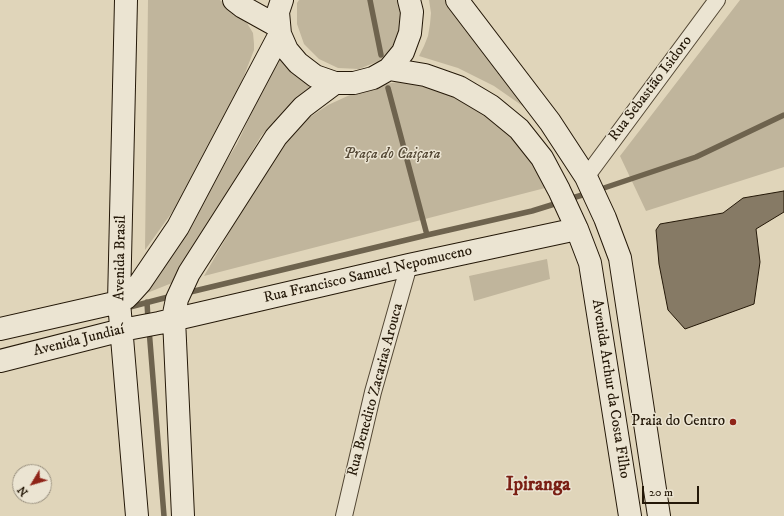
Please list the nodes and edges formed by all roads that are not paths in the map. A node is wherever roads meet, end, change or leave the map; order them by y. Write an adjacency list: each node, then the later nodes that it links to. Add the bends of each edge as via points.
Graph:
1 (126, 0): 14 (main road, Avenida Brasil)
2 (234, 0): 7 (main road)
3 (282, 0): 7 (main road, via 278,12)
4 (409, 0): 8 (main road, via 412,12 410,33 403,52)
5 (457, 0): 10 (main road, Avenida Arthur da Costa Filho, via 550,122)
6 (717, 0): 10 (street, Rua Sebastião Isidoro)
7 (279, 30): 9 (main road, via 287,50 298,63 315,76); 14 (main road, via 178,227 140,283 126,298)
8 (389, 69): 9 (main road, via 360,82); 11 (main road, Avenida Arthur da Costa Filho, via 425,75 459,87 491,106 519,129 542,158)
9 (334, 83): 13 (main road, via 303,107 276,137 189,273)
10 (588, 182): 21 (main road, Avenida Arthur da Costa Filho, via 620,258)
11 (574, 223): 12 (main road, Rua Francisco Samuel Nepomuceno); 20 (main road, Avenida Arthur da Costa Filho, via 590,263)
12 (409, 265): 13 (main road, Rua Francisco Samuel Nepomuceno); 19 (street, Rua Benedito Zacarias Arouca, via 373,392)
13 (170, 314): 14 (main road, Avenida Jundiaí); 18 (main road)
14 (123, 318): 15 (main road, Avenida Jundiaí); 16 (main road, Avenida Jundiaí); 17 (main road, Avenida Brasil)
15 (0, 329)
16 (0, 361)
17 (137, 516)
18 (183, 516)
19 (344, 516)
20 (630, 516)
21 (659, 516)

